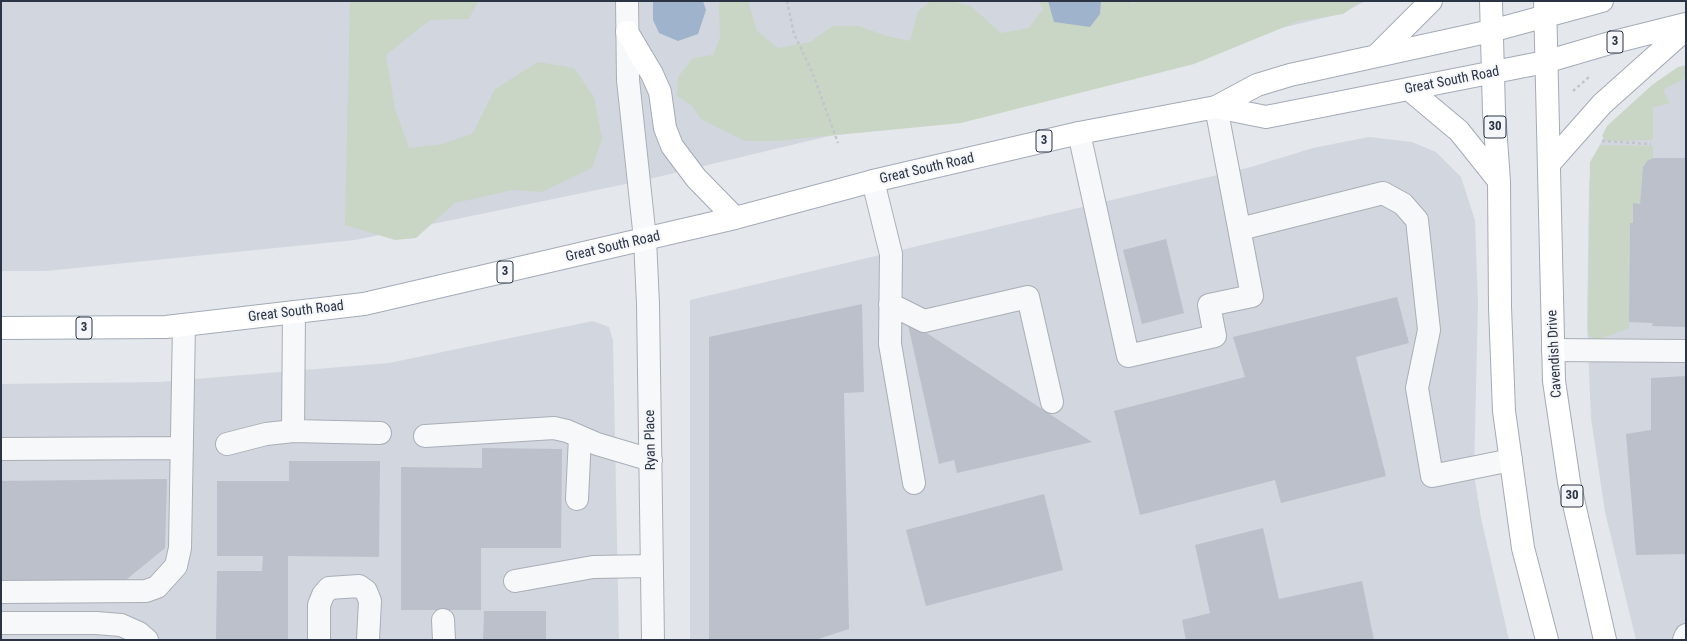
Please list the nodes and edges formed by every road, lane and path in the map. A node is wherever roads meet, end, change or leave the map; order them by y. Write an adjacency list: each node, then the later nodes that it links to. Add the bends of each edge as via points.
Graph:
1 (627, 1): 10 (street, Ryan Place)
2 (787, 1): 20 (path, via 794,34 813,74)
3 (1431, 1): 11 (main road)
4 (1491, 1): 9 (main road, 30)
5 (1602, 1): 6 (main road, Great South Road / 3)
6 (1544, 9): 9 (main road, Great South Road / 3); 12 (main road, 30)
7 (1686, 24): 12 (main road, Great South Road / 3)
8 (1686, 29): 22 (main road, via 1602,104)
9 (1491, 31): 11 (main road, Great South Road / 3); 13 (main road, 30)
10 (627, 32): 25 (main road, via 660,92 665,128 672,146 696,178); 27 (street, Ryan Place, via 628,87)
11 (1377, 55): 17 (main road, Great South Road / 3, via 1256,85)
12 (1545, 62): 13 (main road, Great South Road / 3); 22 (main road, Cavendish Drive / 30)
13 (1492, 73): 15 (main road, Great South Road / 3); 24 (main road, 30)
14 (1589, 76): 16 (path)
15 (1410, 90): 17 (main road, Great South Road / 3, via 1266,117); 24 (main road, via 1459,131)
16 (1573, 91)
17 (1216, 107): 18 (main road, Great South Road / 3); 26 (street)
18 (1079, 133): 23 (main road, Great South Road / 3); 26 (street, via 1128,356 1215,336 1209,305 1252,296)
19 (1597, 140): 21 (path)
20 (838, 143)
21 (1651, 144)
22 (1549, 164): 32 (main road, Cavendish Drive / 30)
23 (873, 181): 25 (main road, Great South Road / 3); 28 (street, via 891,254)
24 (1499, 181): 43 (main road, 30, via 1504,411)
25 (735, 218): 27 (main road, Great South Road / 3)
26 (1240, 228): 43 (street, via 1383,194 1403,204 1417,220 1429,330 1417,388 1432,476)
27 (645, 239): 29 (main road, Great South Road / 3, via 364,304); 42 (street, Ryan Place)
28 (890, 304): 34 (street, via 924,321 1028,297); 44 (street, via 890,344)
29 (294, 312): 30 (main road, Great South Road / 3); 35 (street)
30 (184, 325): 31 (main road, Great South Road / 3); 40 (street)
31 (1, 328)
32 (1553, 350): 33 (street); 56 (main road, Cavendish Drive / 30, via 1554,381 1568,482)
33 (1686, 351)
34 (1052, 402)
35 (293, 431): 36 (street); 39 (street, via 266,434)
36 (380, 432)
37 (425, 436): 38 (street, via 554,428)
38 (580, 437): 42 (street); 45 (street)
39 (227, 444)
40 (182, 448): 41 (street); 48 (street, via 180,548 176,566 157,587 146,592)
41 (1, 449)
42 (651, 460): 46 (street, Ryan Place)
43 (1511, 460): 55 (main road, 30, via 1523,548)
44 (914, 483)
45 (577, 499)
46 (652, 566): 47 (street, via 593,567); 54 (street, Ryan Place)
47 (515, 581)
48 (1, 592)
49 (1, 623): 51 (street, via 121,625 139,633)
50 (1686, 635): 57 (street)
51 (147, 640)
52 (319, 640): 53 (street, via 319,605 323,595 329,588 359,586 366,591 370,601)
53 (368, 640)
54 (653, 640)
55 (1547, 640)
56 (1605, 640)
57 (1684, 640)

